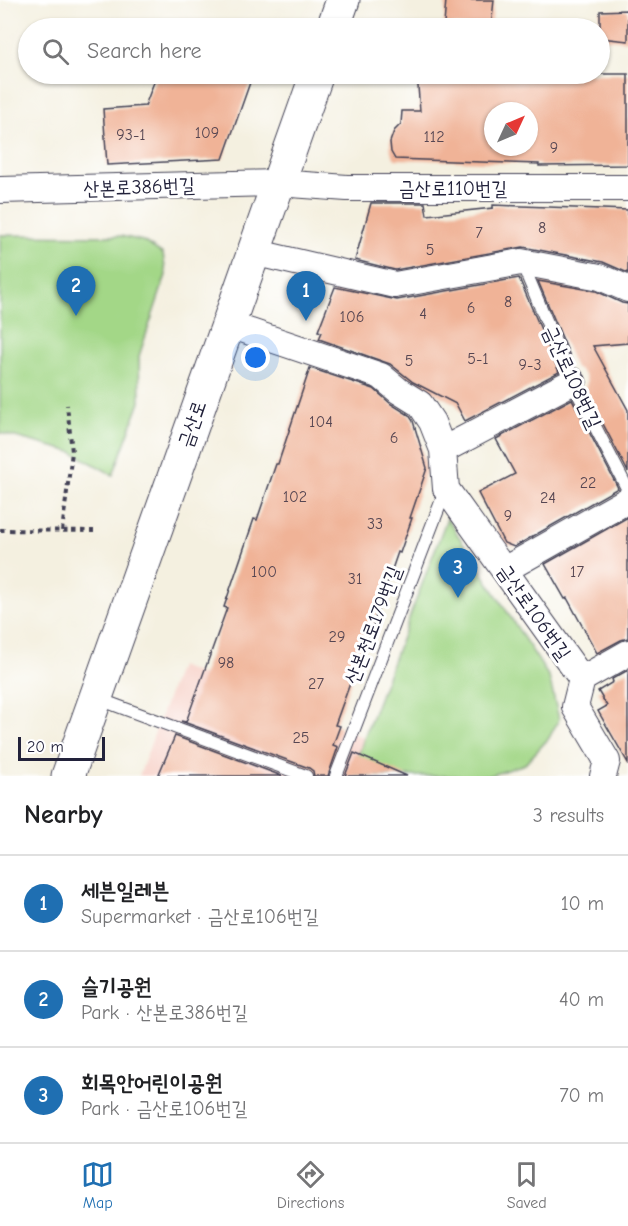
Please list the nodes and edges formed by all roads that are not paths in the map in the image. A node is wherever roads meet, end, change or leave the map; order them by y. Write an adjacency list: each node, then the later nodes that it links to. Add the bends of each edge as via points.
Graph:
1 (343, 0): 2 (street)
2 (337, 18)
3 (312, 84): 4 (street, 금산로)
4 (277, 183): 5 (street, 금산로110번길, via 347,188); 6 (street, 산본로386번길); 7 (street, 금산로)
5 (628, 188)
6 (0, 190)
7 (253, 252): 8 (street, via 395,285); 10 (street, 금산로)
8 (521, 262): 9 (street, via 600,277); 11 (lane, 금산로108번길)
9 (628, 289)
10 (227, 324): 12 (street, via 381,376 420,404); 19 (street, 금산로)
11 (572, 382): 12 (street); 14 (lane, 금산로108번길)
12 (443, 450): 13 (street)
13 (446, 489): 16 (street, 금산로106번길); 22 (lane, 산본천로179번길)
14 (628, 490)
15 (628, 500): 16 (street)
16 (504, 570): 18 (street, 금산로106번길)
17 (628, 653): 18 (street, 금산로106번길)
18 (582, 679): 23 (street, 금산로106번길, via 575,707 607,761)
19 (95, 698): 20 (street, 금산로); 21 (lane)
20 (68, 776)
21 (306, 776)
22 (336, 776)
23 (603, 776)

